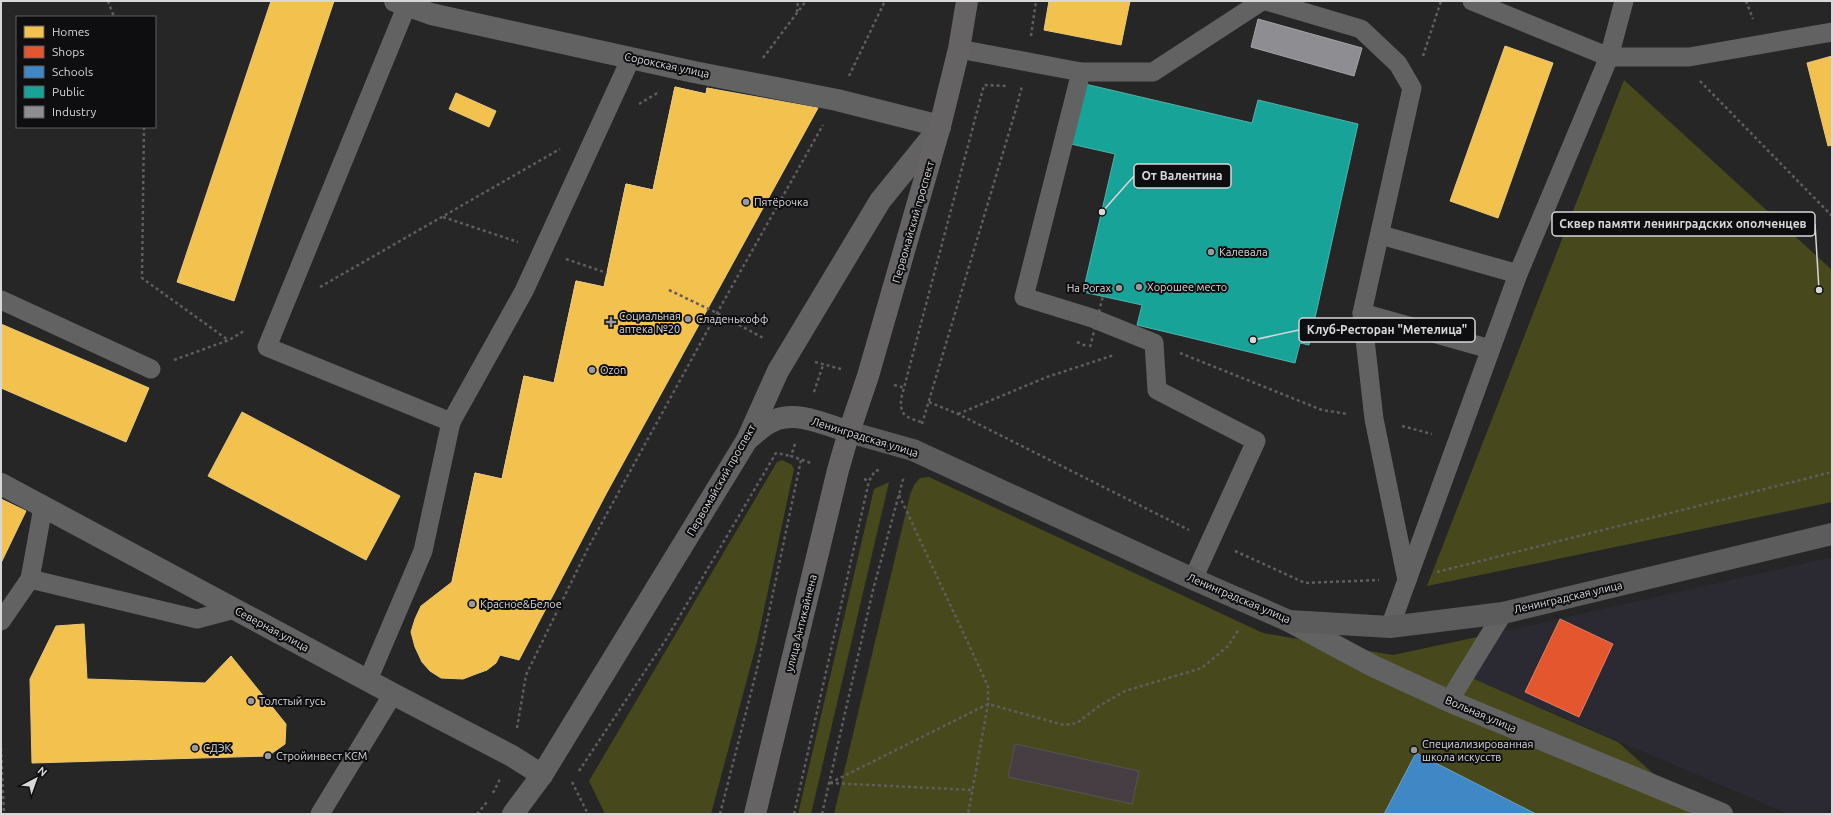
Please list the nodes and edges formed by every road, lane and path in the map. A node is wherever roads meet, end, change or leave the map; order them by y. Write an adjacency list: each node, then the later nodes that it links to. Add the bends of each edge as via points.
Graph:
1 (108, 1): 13 (path)
2 (798, 1): 12 (path)
3 (806, 1): 12 (path)
4 (885, 1): 23 (path)
5 (967, 1): 15 (main road, Первомайский проспект)
6 (1262, 1): 20 (lane, via 1153,72)
7 (1266, 1): 22 (lane, via 1361,29 1398,64)
8 (1441, 1): 22 (path)
9 (1472, 1): 16 (lane)
10 (1624, 1): 16 (lane)
11 (401, 3): 18 (street, Сорокская улица, via 430,14); 33 (lane)
12 (796, 14): 21 (path)
13 (114, 16)
14 (1832, 32): 17 (lane)
15 (959, 49): 20 (lane); 24 (main road, Первомайский проспект)
16 (1609, 57): 17 (lane); 29 (lane)
17 (1676, 57): 27 (path)
18 (630, 58): 19 (street, Сорокская улица); 25 (lane)
19 (694, 72): 21 (street, Сорокская улица); 25 (path)
20 (1081, 72): 36 (lane, via 1024,298 1092,318)
21 (745, 81): 23 (street, Сорокская улица)
22 (1412, 88): 28 (lane)
23 (837, 100): 24 (street, Сорокская улица); 34 (path)
24 (940, 126): 44 (main road, Первомайский проспект, via 868,376); 45 (street, Первомайский проспект, via 880,201 778,371)
25 (599, 127): 33 (path); 43 (lane, via 524,291)
26 (144, 128): 39 (path, via 142,278 229,340)
27 (1832, 216)
28 (1380, 235): 29 (lane); 35 (lane)
29 (1518, 274): 38 (lane)
30 (669, 290): 34 (path)
31 (1103, 296): 37 (path, bridge)
32 (1, 300): 39 (lane)
33 (283, 309): 43 (lane, via 267,347)
34 (717, 313): 68 (path, via 588,548 526,675)
35 (1362, 313): 38 (lane); 56 (lane, via 1374,419)
36 (1154, 343): 41 (path); 42 (path, via 1047,377); 55 (lane, via 1157,390 1256,441)
37 (1090, 347)
38 (1490, 349): 56 (lane)
39 (152, 369)
40 (929, 402): 40 (path, via 1016,110 1022,87 984,85 900,409 906,417 923,422)
41 (1322, 410)
42 (958, 414)
43 (451, 422): 63 (lane, via 423,551)
44 (849, 432): 45 (street, Ленинградская улица, via 792,416 773,421); 55 (main road, Ленинградская улица, via 913,450); 82 (main road, улица Антикайнена)
45 (747, 440): 69 (street, Первомайский проспект)
46 (790, 456): 70 (path, via 776,453 665,641)
47 (801, 460): 81 (path, via 757,669)
48 (906, 470): 51 (path)
49 (870, 481): 83 (path)
50 (1, 484): 52 (street, Северная улица)
51 (899, 494): 66 (path, via 988,686); 71 (path, via 873,590)
52 (43, 507): 54 (lane); 58 (street, Северная улица)
53 (1832, 534): 59 (main road, Ленинградская улица)
54 (30, 579): 58 (lane, via 197,619); 60 (lane)
55 (1193, 579): 57 (main road, Ленинградская улица)
56 (1407, 580): 62 (lane)
57 (1253, 605): 61 (main road, Ленинградская улица); 66 (path, via 1228,646 1202,668 1125,691 1077,723 1064,725)
58 (235, 609): 63 (street, Северная улица)
59 (1503, 613): 62 (main road, Ленинградская улица); 65 (lane)
60 (1, 621)
61 (1289, 621): 62 (main road, Ленинградская улица); 65 (street, Вольная улица, via 1373,666)
62 (1390, 627)
63 (368, 680): 64 (street, Северная улица)
64 (393, 694): 68 (street, Северная улица); 77 (lane)
65 (1449, 701): 86 (street, Вольная улица)
66 (988, 704): 71 (path); 73 (path)
67 (1, 748): 76 (path)
68 (512, 756): 69 (street, Северная улица); 74 (path)
69 (542, 775): 79 (street, Первомайский проспект)
70 (572, 782): 72 (path); 80 (path)
71 (830, 783): 73 (path); 84 (path)
72 (568, 787)
73 (972, 790): 85 (path)
74 (492, 794)
75 (489, 800): 78 (path)
76 (4, 814)
77 (320, 814)
78 (477, 814)
79 (513, 814)
80 (588, 814)
81 (720, 814)
82 (755, 814)
83 (794, 814)
84 (822, 814)
85 (968, 814)
86 (1722, 814)

